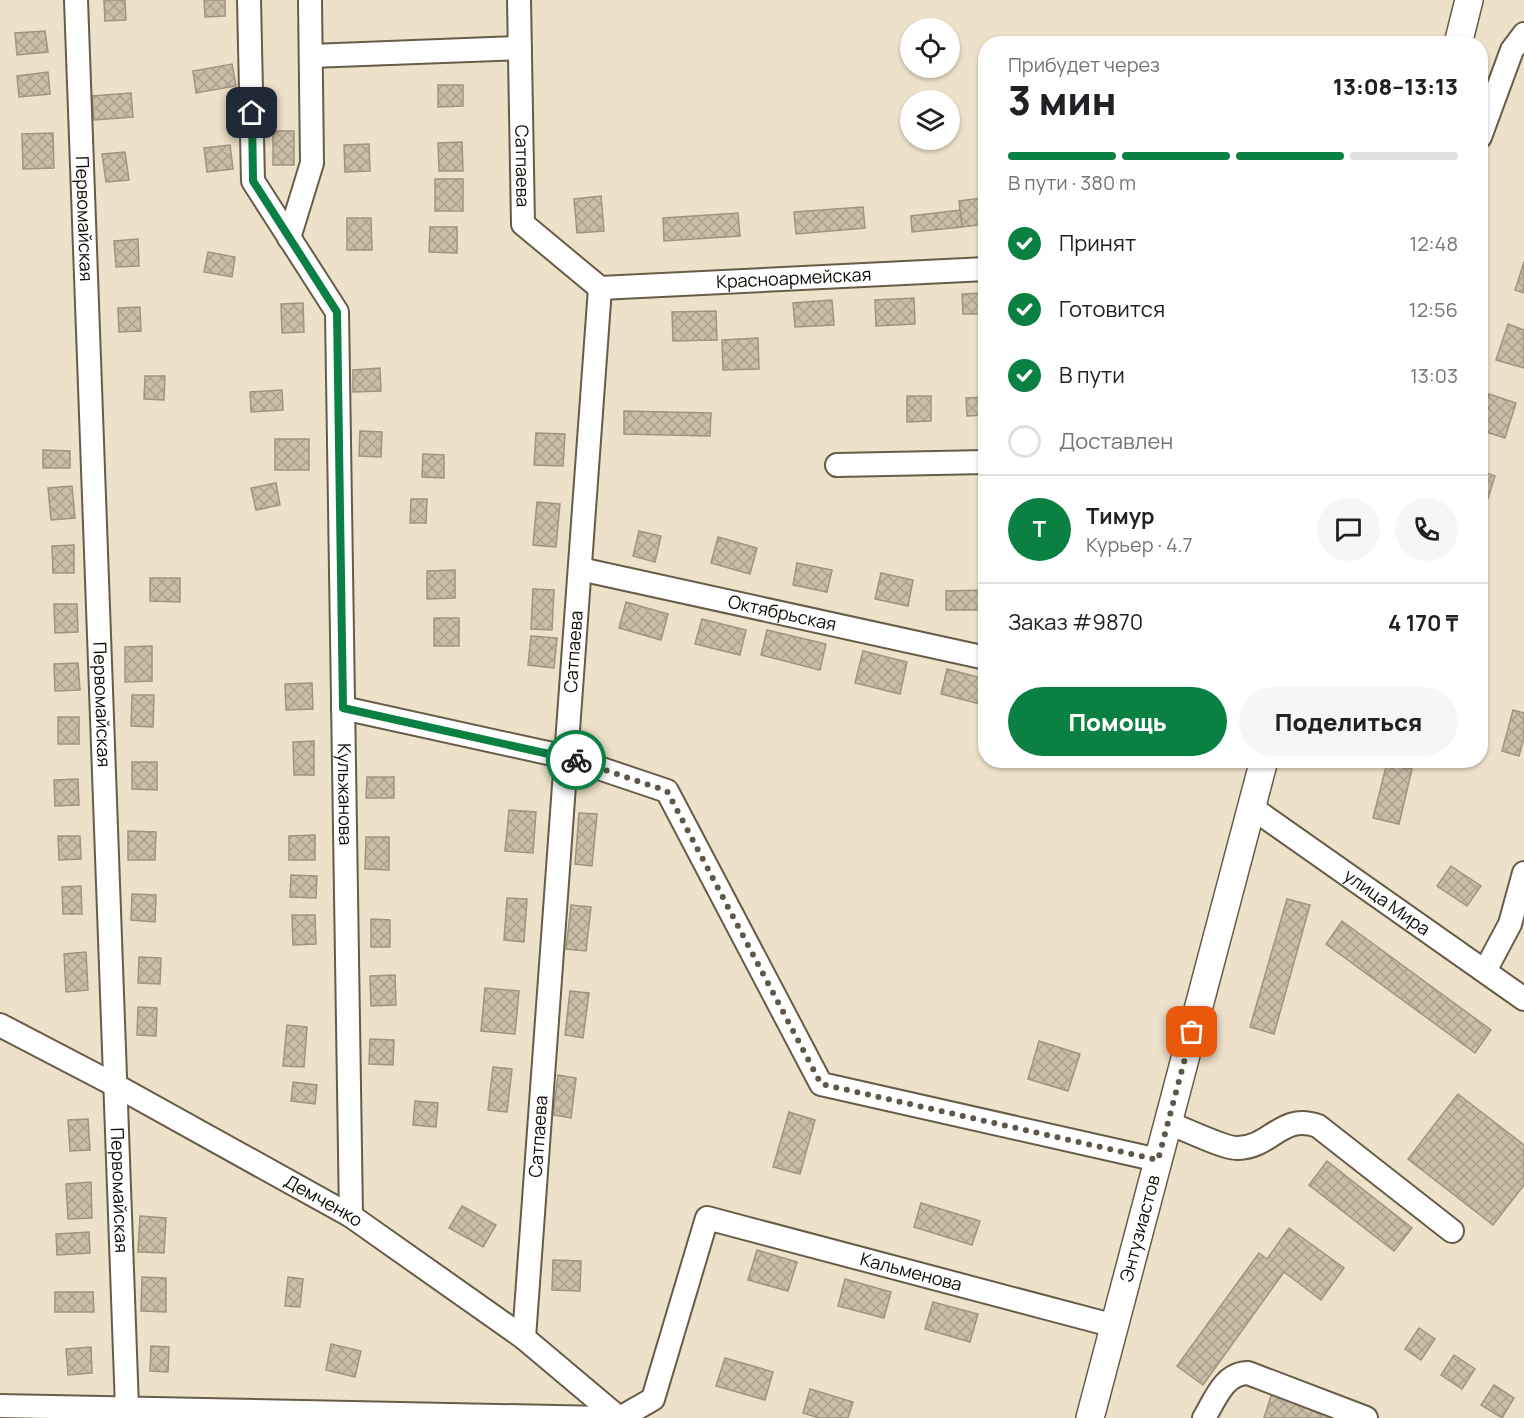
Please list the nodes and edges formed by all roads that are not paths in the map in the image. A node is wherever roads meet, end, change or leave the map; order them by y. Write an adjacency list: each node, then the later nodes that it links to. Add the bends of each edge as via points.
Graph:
1 (76, 0): 26 (street, Первомайская)
2 (249, 0): 11 (street, Кульжанова, via 253,181)
3 (310, 0): 9 (street)
4 (519, 0): 8 (street, Сатпаева)
5 (1469, 0): 7 (main road)
6 (1524, 34): 10 (street, via 1512,50)
7 (1460, 36)
8 (520, 48): 9 (street); 13 (street, Сатпаева, via 524,224)
9 (311, 56): 11 (street, via 312,163)
10 (1488, 115)
11 (290, 238): 18 (street, Кульжанова, via 337,312)
12 (978, 269): 13 (street, Красноармейская)
13 (600, 288): 16 (street, Сатпаева)
14 (978, 462): 15 (street)
15 (837, 465)
16 (580, 569): 17 (street, Октябрьская); 19 (street, Сатпаева)
17 (978, 656)
18 (343, 708): 19 (street); 29 (street, Кульжанова)
19 (567, 757): 28 (street, via 667,791 821,1084); 32 (street, Сатпаева)
20 (1262, 768): 21 (main road, Энтузиастов)
21 (1251, 807): 23 (street, улица Мира); 27 (main road, Энтузиастов)
22 (1524, 873): 23 (street, via 1510,924)
23 (1485, 971): 24 (street, улица Мира)
24 (1524, 999)
25 (0, 1025): 26 (street, Демченко)
26 (115, 1084): 29 (street, Демченко); 34 (street, Первомайская)
27 (1168, 1123): 28 (main road, Энтузиастов); 30 (street, via 1235,1149 1255,1146 1282,1127 1303,1121 1318,1126)
28 (1158, 1160): 31 (main road, Энтузиастов)
29 (351, 1216): 32 (street, Демченко)
30 (1452, 1232)
31 (1114, 1326): 36 (street, Кальменова, via 707,1218 653,1399); 37 (main road, Энтузиастов)
32 (524, 1338): 36 (street, Демченко)
33 (0, 1406): 34 (street)
34 (127, 1408): 35 (street)
35 (604, 1418)
36 (620, 1418)
37 (1090, 1418)
38 (1204, 1418): 39 (street, via 1226,1382 1237,1373 1248,1373)
39 (1366, 1418)

